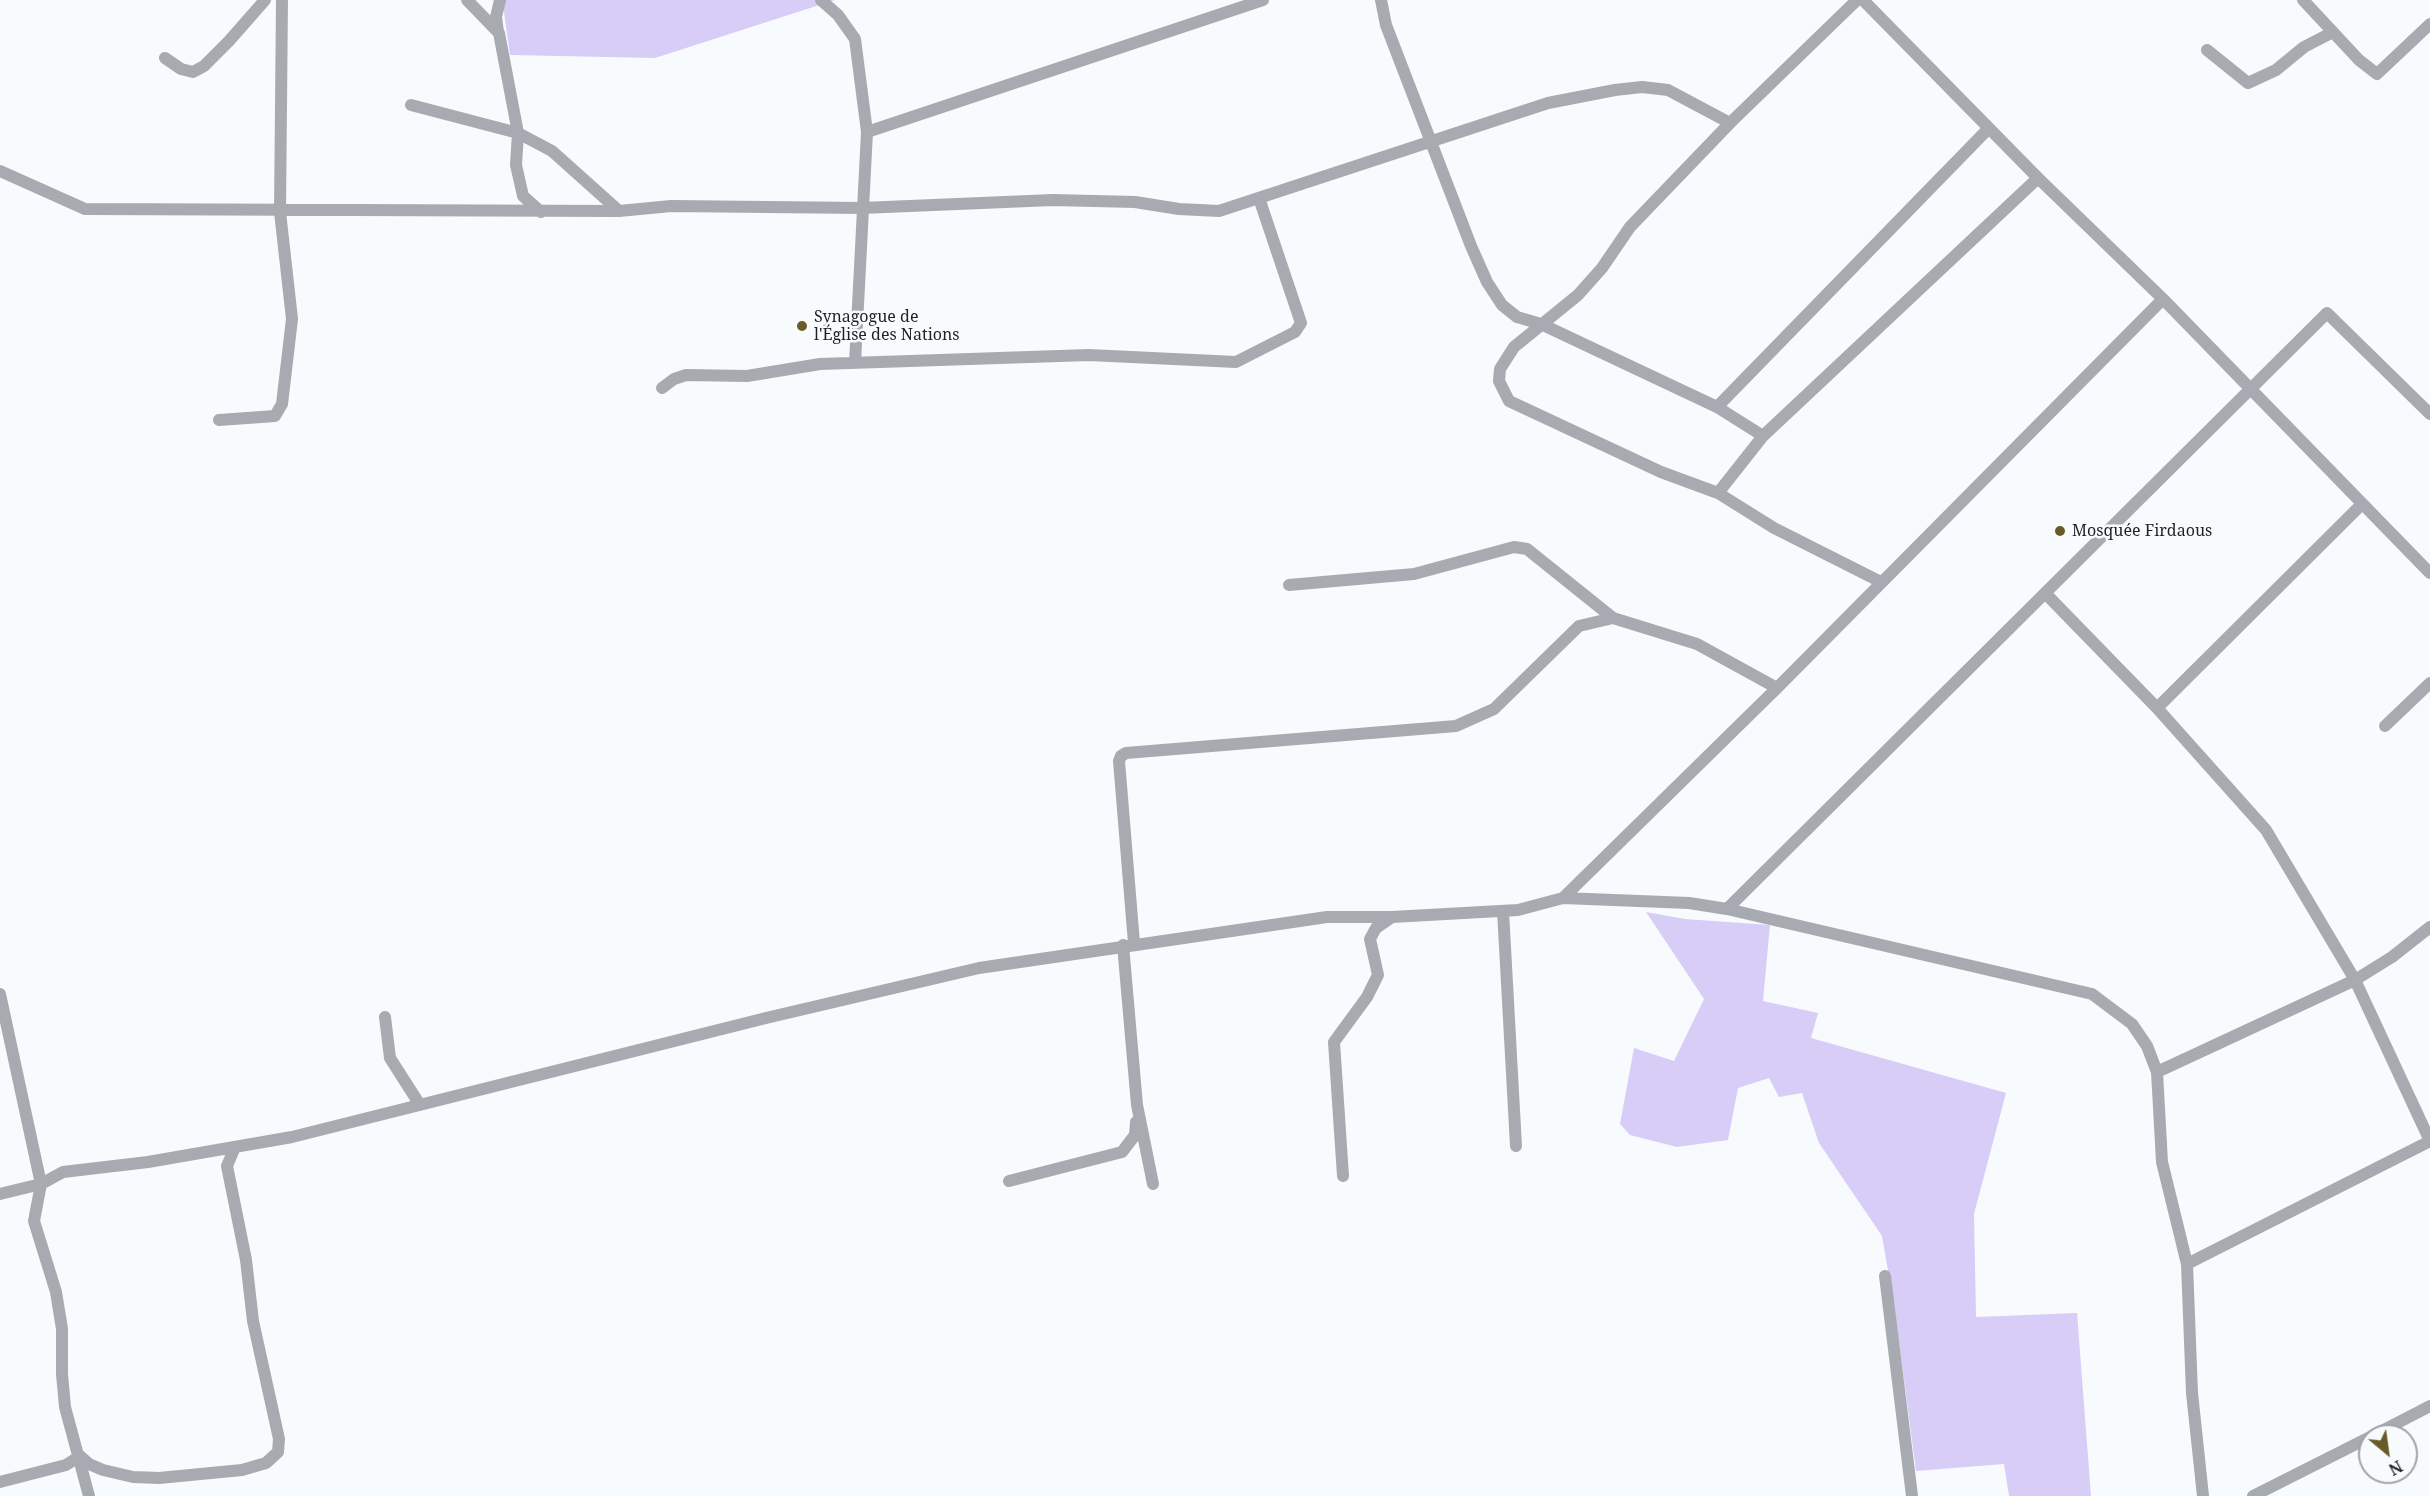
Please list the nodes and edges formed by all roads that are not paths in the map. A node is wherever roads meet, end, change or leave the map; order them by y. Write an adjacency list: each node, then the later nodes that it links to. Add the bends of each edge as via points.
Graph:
1 (265, 0): 15 (street, via 230,41 194,72)
2 (282, 0): 26 (street)
3 (467, 0): 13 (street)
4 (500, 0): 13 (street, via 496,17)
5 (821, 0): 19 (street, via 855,39)
6 (1263, 0): 19 (street)
7 (1381, 0): 21 (street, via 1386,25)
8 (1857, 0): 17 (street)
9 (1863, 0): 18 (street)
10 (2303, 0): 12 (street)
11 (2430, 24): 12 (street, via 2378,74)
12 (2332, 32): 14 (street, via 2304,47 2276,70 2248,83)
13 (499, 33): 20 (street)
14 (2207, 50)
15 (165, 58)
16 (411, 105): 20 (street)
17 (1730, 123): 21 (street, via 1668,90 1642,87 1548,103); 30 (street, via 1630,226 1578,295)
18 (1989, 128): 23 (street); 34 (street)
19 (867, 132): 25 (street)
20 (518, 133): 27 (street, via 516,165 523,196); 28 (street, via 552,151)
21 (1433, 142): 24 (street); 30 (street, via 1487,282 1502,305 1517,317)
22 (0, 171): 26 (street, via 86,209)
23 (2038, 178): 29 (street); 37 (street)
24 (1259, 198): 25 (street, via 1219,211 1135,202 1053,200); 31 (street, via 1301,323 1295,332 1236,363 1089,355)
25 (862, 208): 28 (street, via 672,206); 31 (street)
26 (280, 212): 27 (street); 36 (street, via 292,319 282,404 275,416)
27 (541, 212): 28 (street)
28 (619, 212)
29 (2163, 299): 33 (street); 41 (street)
30 (1541, 324): 34 (street); 38 (street, via 1514,347 1500,369 1499,381 1509,401 1661,472)
31 (855, 363): 32 (street, via 820,364 747,376 686,375)
32 (662, 388)
33 (2253, 390): 35 (street, via 2327,313); 39 (street); 43 (street)
34 (1718, 407): 37 (street)
35 (2430, 414)
36 (219, 420)
37 (1762, 436): 38 (street)
38 (1718, 493): 41 (street, via 1774,528)
39 (2362, 504): 40 (street); 47 (street)
40 (2430, 573)
41 (1881, 582): 46 (street)
42 (1289, 585): 44 (street, via 1414,574 1514,547 1527,549)
43 (2046, 594): 47 (street); 50 (street)
44 (1613, 618): 46 (street, via 1696,644); 54 (street, via 1579,626 1494,709 1456,726 1121,756)
45 (2430, 683): 48 (street)
46 (1777, 688): 49 (street)
47 (2157, 708): 55 (street, via 2266,830)
48 (2385, 726)
49 (1563, 898): 50 (street, via 1689,903); 51 (street)
50 (1727, 909): 59 (street, via 2092,994 2132,1024 2147,1046)
51 (1503, 911): 52 (street); 62 (street)
52 (1392, 917): 54 (street, via 1327,917); 64 (street, via 1376,928 1370,939 1378,975 1334,1042)
53 (2430, 927): 55 (street)
54 (1129, 944): 60 (street); 61 (street, via 980,968)
55 (2355, 980): 59 (street); 69 (street, via 2430,1141)
56 (0, 994): 57 (street)
57 (2, 1011): 66 (street)
58 (385, 1017): 61 (street, via 390,1058)
59 (2157, 1072): 69 (street, via 2162,1162)
60 (1137, 1105): 65 (street, via 1135,1135 1122,1152); 67 (street)
61 (420, 1106): 63 (street)
62 (1516, 1146)
63 (235, 1147): 66 (street, via 63,1172); 74 (street, via 228,1166 253,1321 279,1439 278,1452 266,1463 242,1470 159,1478 103,1470)
64 (1343, 1176)
65 (1009, 1181)
66 (41, 1184): 68 (street); 74 (street, via 34,1221 57,1292 65,1407)
67 (1153, 1184)
68 (0, 1194)
69 (2187, 1264): 78 (street, via 2192,1393)
70 (1885, 1276): 77 (street)
71 (2430, 1406): 72 (street)
72 (2395, 1424)
73 (2358, 1443): 79 (street)
74 (80, 1456): 75 (street, via 66,1465); 76 (street)
75 (0, 1482)
76 (89, 1496)
77 (1912, 1496)
78 (2203, 1496)
79 (2253, 1496)

